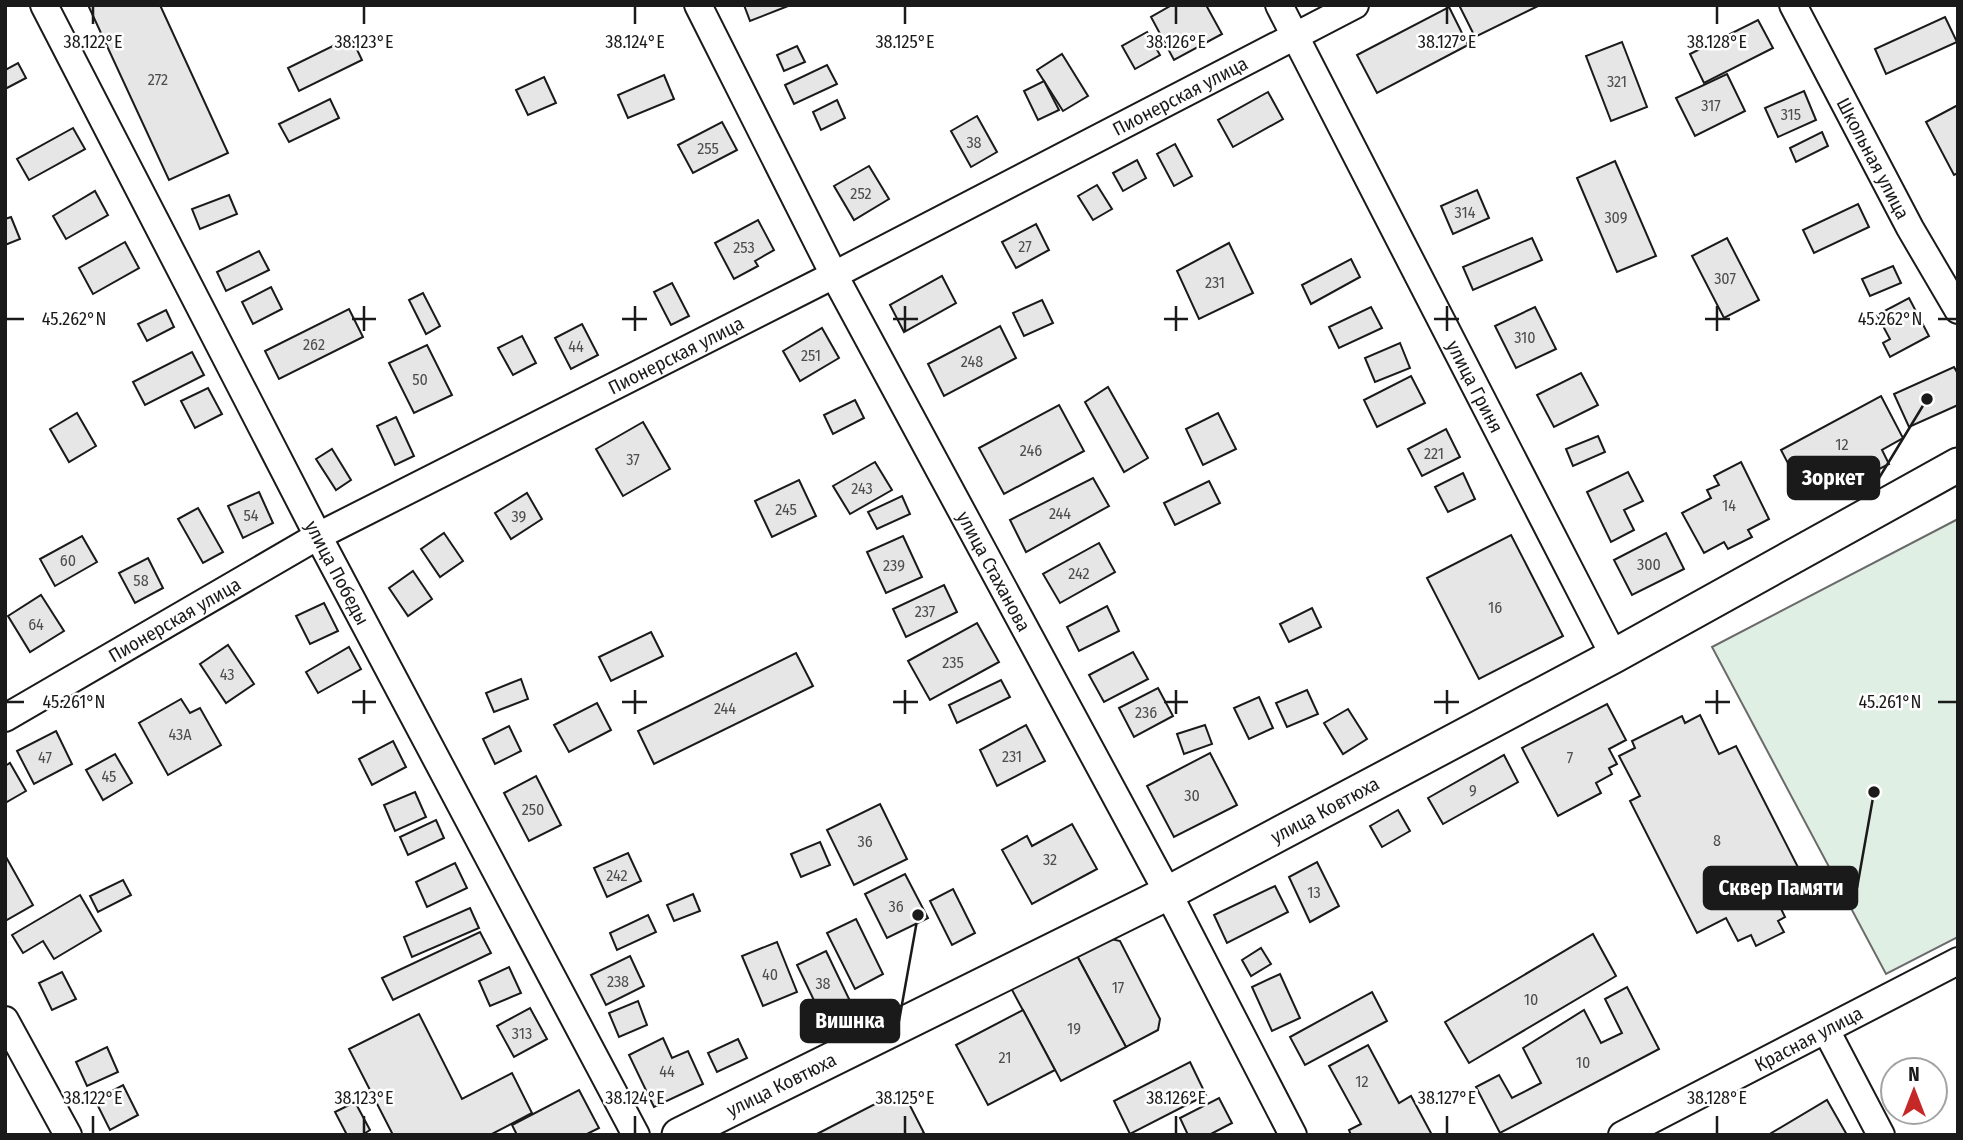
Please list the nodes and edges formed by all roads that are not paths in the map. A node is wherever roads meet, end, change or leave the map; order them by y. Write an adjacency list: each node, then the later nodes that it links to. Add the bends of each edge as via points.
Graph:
1 (44, 5): 10 (street, улица Победы)
2 (698, 5): 7 (street, улица Стаханова)
3 (1279, 5): 6 (street, улица Гриня)
4 (1355, 5): 6 (street, Пионерская улица)
5 (1793, 5): 8 (street, Школьная улица)
6 (1296, 37): 7 (street, Пионерская улица); 11 (street, улица Гриня)
7 (834, 275): 10 (street, Пионерская улица); 13 (street, улица Стаханова)
8 (1958, 310)
9 (1958, 465): 11 (main road, улица Ковтюха)
10 (318, 536): 12 (street, Пионерская улица); 18 (street, улица Победы)
11 (1614, 656): 13 (main road, улица Ковтюха)
12 (5, 718)
13 (1168, 893): 19 (main road, улица Ковтюха); 20 (street, улица Стаханова)
14 (1958, 961): 16 (street, Красная улица)
15 (5, 1020): 17 (street)
16 (1826, 1030): 21 (street, Красная улица); 22 (street)
17 (68, 1135)
18 (636, 1135)
19 (679, 1135)
20 (1293, 1135)
21 (1622, 1135)
22 (1881, 1135)

